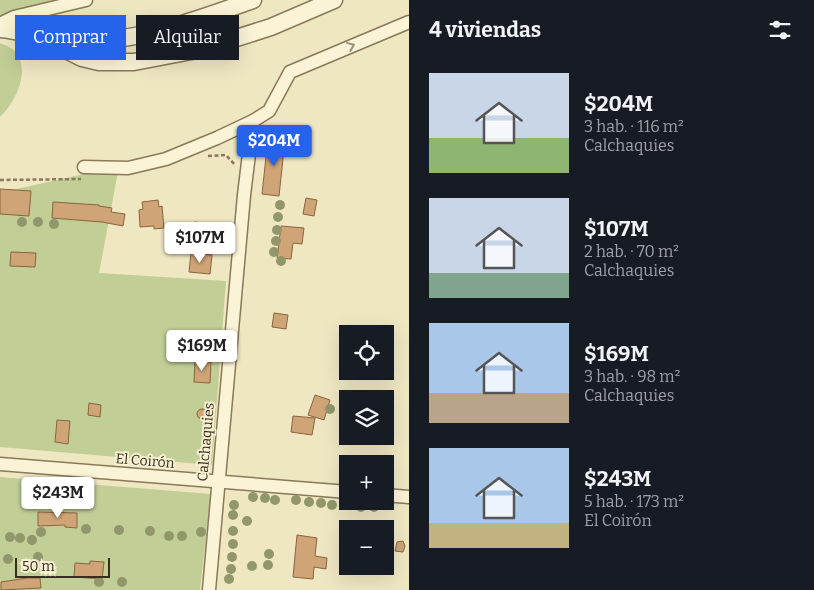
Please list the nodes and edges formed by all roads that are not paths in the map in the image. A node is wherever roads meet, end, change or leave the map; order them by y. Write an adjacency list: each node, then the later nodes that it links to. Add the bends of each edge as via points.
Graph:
1 (86, 0): 5 (street, via 14,17)
2 (253, 0): 7 (street)
3 (334, 0): 8 (street, via 271,27 202,49 134,62)
4 (409, 22): 9 (street, one-way to 4, via 268,111 290,72)
5 (2, 26): 6 (street)
6 (15, 30)
7 (126, 38)
8 (90, 60)
9 (253, 121): 10 (street, via 166,159); 12 (street, Calchaquies)
10 (84, 173)
11 (0, 464): 12 (street, El Coirón)
12 (218, 481): 13 (street, El Coirón); 16 (street, Calchaquies)
13 (339, 491)
14 (394, 496): 15 (street)
15 (409, 497)
16 (209, 590)

